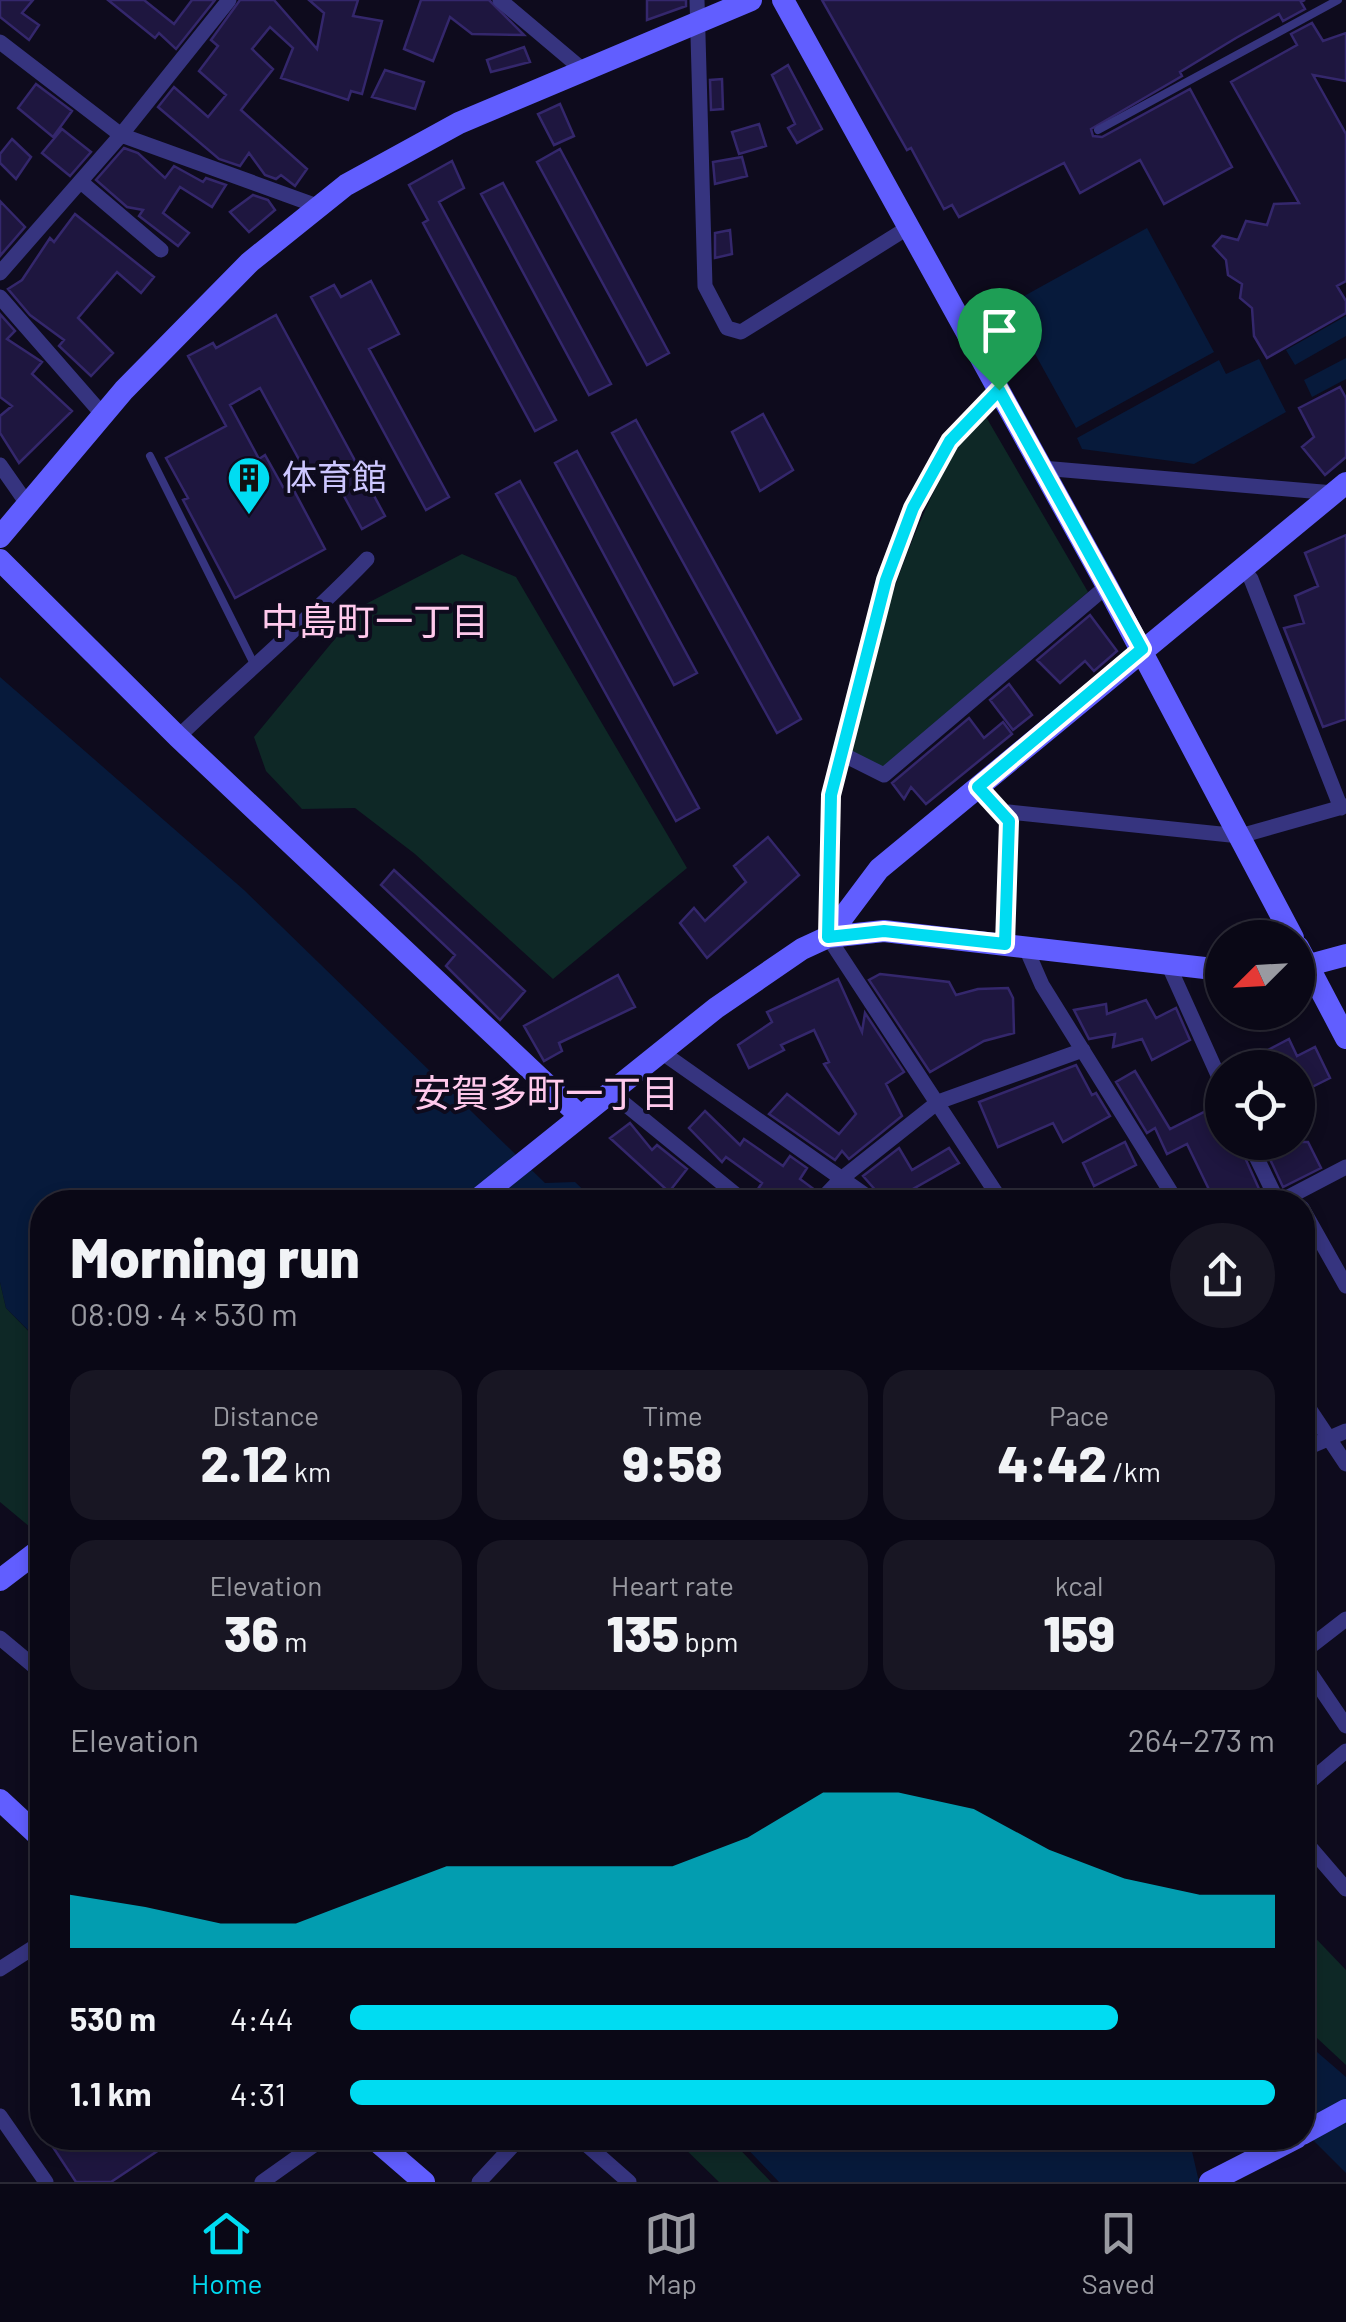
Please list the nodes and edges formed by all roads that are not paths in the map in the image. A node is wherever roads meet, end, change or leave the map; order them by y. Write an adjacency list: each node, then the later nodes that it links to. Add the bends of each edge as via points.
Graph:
1 (228, 0): 10 (street)
2 (500, 0): 8 (street)
3 (751, 0): 6 (street)
4 (783, 0): 13 (street)
5 (1338, 0): 9 (lane)
6 (697, 11): 8 (street); 13 (street, via 705,286 726,328 741,332)
7 (0, 42): 10 (street)
8 (583, 70): 12 (street, via 411,148)
9 (1098, 130)
10 (121, 135): 11 (street); 12 (street)
11 (81, 182): 14 (street); 15 (street)
12 (320, 206): 18 (street, via 250,262)
13 (909, 227): 17 (street)
14 (162, 250)
15 (0, 273)
16 (0, 297): 18 (street)
17 (999, 390): 21 (street); 32 (street, via 950,441 913,508 861,666)
18 (103, 415): 23 (street)
19 (150, 456): 30 (lane)
20 (0, 465): 23 (street)
21 (1042, 468): 22 (street); 28 (street)
22 (1340, 488): 27 (street)
23 (28, 505): 24 (street)
24 (0, 537)
25 (367, 559): 30 (street, via 312,617)
26 (0, 560): 31 (street)
27 (1242, 568): 29 (street); 34 (street)
28 (1107, 586): 29 (street); 32 (street, via 884,775)
29 (1142, 649): 33 (street); 36 (street)
30 (254, 664): 31 (street)
31 (178, 737): 51 (street)
32 (844, 755): 38 (street, via 831,795)
33 (978, 787): 35 (street); 38 (street, via 879,869)
34 (1344, 807): 36 (street)
35 (1009, 821): 36 (street, via 1010,812); 39 (street)
36 (1240, 836): 37 (street)
37 (1284, 920)
38 (828, 937): 39 (street, via 884,931); 48 (street, via 788,958); 50 (street)
39 (1015, 945): 42 (street); 46 (street)
40 (1346, 954): 41 (street)
41 (1315, 959)
42 (1168, 964): 43 (street); 47 (street)
43 (1205, 968)
44 (1315, 985): 45 (street)
45 (1346, 1038)
46 (1083, 1050): 50 (street); 60 (street)
47 (1207, 1050)
48 (660, 1052): 49 (street); 54 (street)
49 (609, 1091): 51 (street); 56 (street)
50 (938, 1102): 54 (street); 59 (street)
51 (579, 1115): 55 (street)
52 (1258, 1160): 61 (street)
53 (1346, 1167): 62 (street)
54 (841, 1179): 57 (street); 58 (street)
55 (488, 1190)
56 (730, 1190)
57 (830, 1190)
58 (857, 1190)
59 (994, 1190)
60 (1170, 1190)
61 (1272, 1190)
62 (1315, 1190)
63 (1315, 1231): 64 (street)
64 (1346, 1286)
65 (1315, 1418): 67 (street)
66 (1346, 1431): 67 (street)
67 (1330, 1440): 68 (street); 69 (street)
68 (1315, 1445)
69 (1346, 1464)
70 (30, 1557): 71 (street)
71 (7, 1575)
72 (1346, 1618): 74 (street)
73 (0, 1638): 75 (street)
74 (1315, 1643)
75 (30, 1662)
76 (1315, 1680): 77 (street)
77 (1346, 1726)
78 (1346, 1751): 79 (street)
79 (1315, 1777)
80 (0, 1800): 81 (street)
81 (30, 1828)
82 (1315, 1853): 83 (street)
83 (1346, 1889)
84 (30, 1949): 85 (street)
85 (0, 1968)
86 (1346, 2110): 88 (street)
87 (0, 2116): 94 (street)
88 (1315, 2127)
89 (307, 2150): 95 (street)
90 (387, 2150): 96 (street)
91 (509, 2150): 97 (street)
92 (593, 2150): 98 (street)
93 (1273, 2150): 99 (street)
94 (46, 2182)
95 (262, 2182)
96 (424, 2182)
97 (479, 2182)
98 (629, 2182)
99 (1210, 2182)

